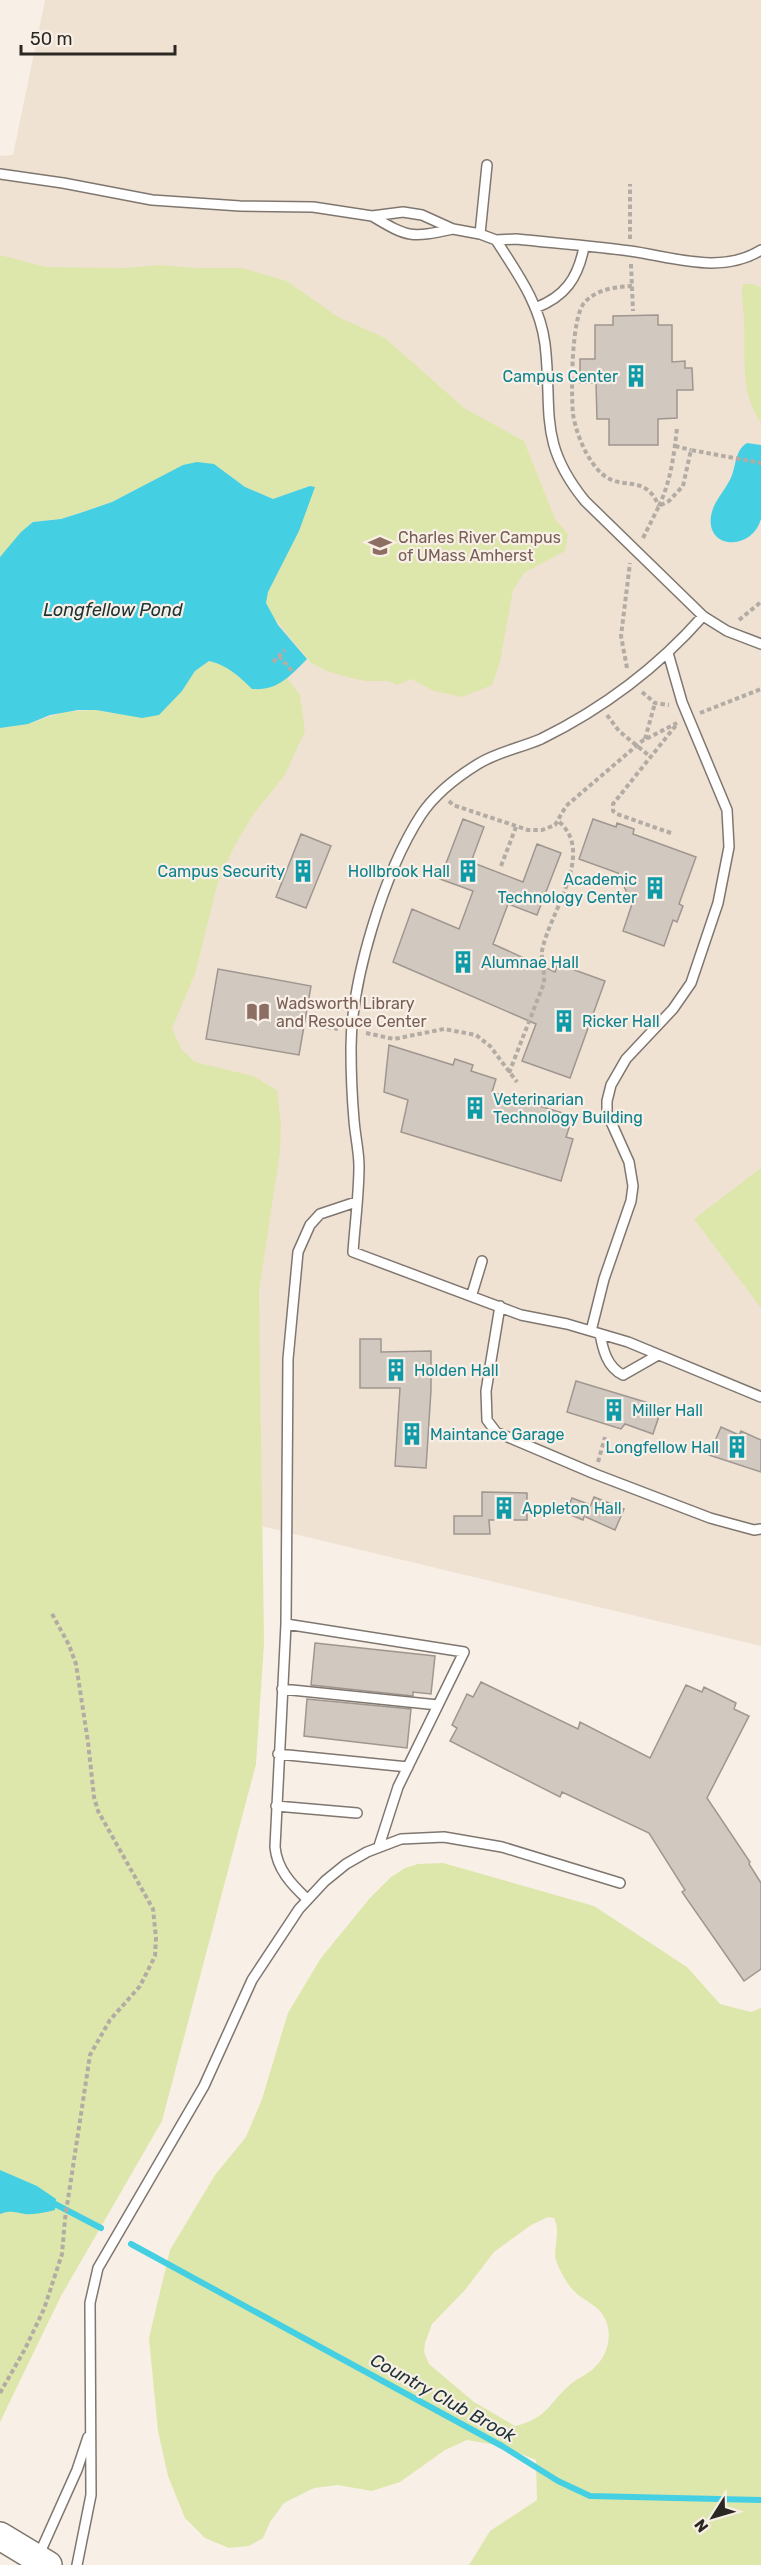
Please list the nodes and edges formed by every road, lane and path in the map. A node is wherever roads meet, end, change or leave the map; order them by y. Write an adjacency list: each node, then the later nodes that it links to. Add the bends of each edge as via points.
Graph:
1 (487, 165): 5 (lane)
2 (0, 174): 3 (lane, via 152,200 313,207)
3 (372, 216): 4 (lane, via 403,212 422,215); 4 (lane, via 402,234 421,236)
4 (453, 229): 5 (lane)
5 (480, 234): 6 (lane)
6 (496, 240): 7 (lane); 10 (lane, via 521,277)
7 (584, 247): 8 (lane, via 695,263 734,261); 10 (lane, via 579,269 566,290)
8 (761, 250)
9 (632, 286): 12 (path, via 599,293 579,310 574,357 576,427 600,472 612,481 647,488 659,506 670,478)
10 (535, 308): 15 (lane, via 545,343 549,427 562,468 585,501)
11 (677, 428): 12 (path)
12 (675, 446): 13 (path)
13 (761, 463)
14 (761, 602): 16 (path)
15 (703, 616): 16 (lane); 19 (lane)
16 (727, 631): 17 (lane)
17 (761, 644)
18 (285, 650): 20 (path)
19 (668, 653): 25 (lane); 26 (lane)
20 (279, 656): 21 (path); 22 (path)
21 (273, 662)
22 (293, 672)
23 (761, 689): 26 (path)
24 (655, 703): 27 (path)
25 (601, 705): 28 (path, via 613,725); 30 (lane, via 539,740 480,763)
26 (688, 718): 43 (lane, via 727,810 729,847 718,903 691,983 673,1009 626,1059 611,1085 607,1113 629,1162 633,1186 604,1279)
27 (645, 739): 28 (path); 29 (path, via 680,722)
28 (637, 746): 29 (path); 31 (path, via 566,806)
29 (652, 758): 33 (path, via 619,795 613,811)
30 (440, 793): 32 (path, via 453,805); 36 (lane, via 422,814 388,884 365,957)
31 (558, 821): 32 (path, via 542,830); 37 (path, via 572,836 572,867 542,950 544,983)
32 (516, 827): 34 (path)
33 (671, 833)
34 (501, 866)
35 (312, 1024): 36 (path)
36 (352, 1032): 37 (path, via 394,1039 444,1029 459,1030 476,1035 490,1046); 39 (lane, via 359,1165)
37 (509, 1074): 38 (path)
38 (517, 1082)
39 (356, 1202): 41 (lane, via 353,1252); 50 (lane, via 320,1215 310,1225 298,1252 288,1359)
40 (482, 1261): 41 (lane)
41 (472, 1294): 42 (lane)
42 (500, 1306): 43 (lane); 47 (lane, via 486,1391 490,1426 500,1435)
43 (596, 1333): 44 (lane); 44 (lane, via 609,1362 623,1374)
44 (658, 1355): 45 (lane)
45 (761, 1397)
46 (605, 1437): 47 (path)
47 (595, 1474): 48 (lane, via 710,1518)
48 (761, 1529)
49 (51, 1612): 60 (path, via 76,1664 94,1797 118,1850 153,1909 156,1938 149,1971 110,2020 90,2055 62,2254 44,2309)
50 (286, 1624): 51 (lane); 52 (lane, via 464,1652)
51 (282, 1689): 52 (lane); 53 (lane)
52 (438, 1705): 54 (lane)
53 (278, 1754): 54 (lane); 55 (lane)
54 (408, 1767): 57 (lane)
55 (276, 1806): 56 (lane); 59 (lane, via 274,1837 278,1863)
56 (357, 1813)
57 (380, 1846): 58 (lane, via 401,1839 444,1837 502,1846); 59 (lane, via 346,1864)
58 (620, 1883)
59 (307, 1899): 61 (lane, via 252,1980 204,2086 98,2268 90,2303)
60 (0, 2393)
61 (90, 2423): 63 (lane); 64 (lane, via 91,2495)
62 (0, 2536): 63 (main road)
63 (43, 2562)
64 (77, 2565)

